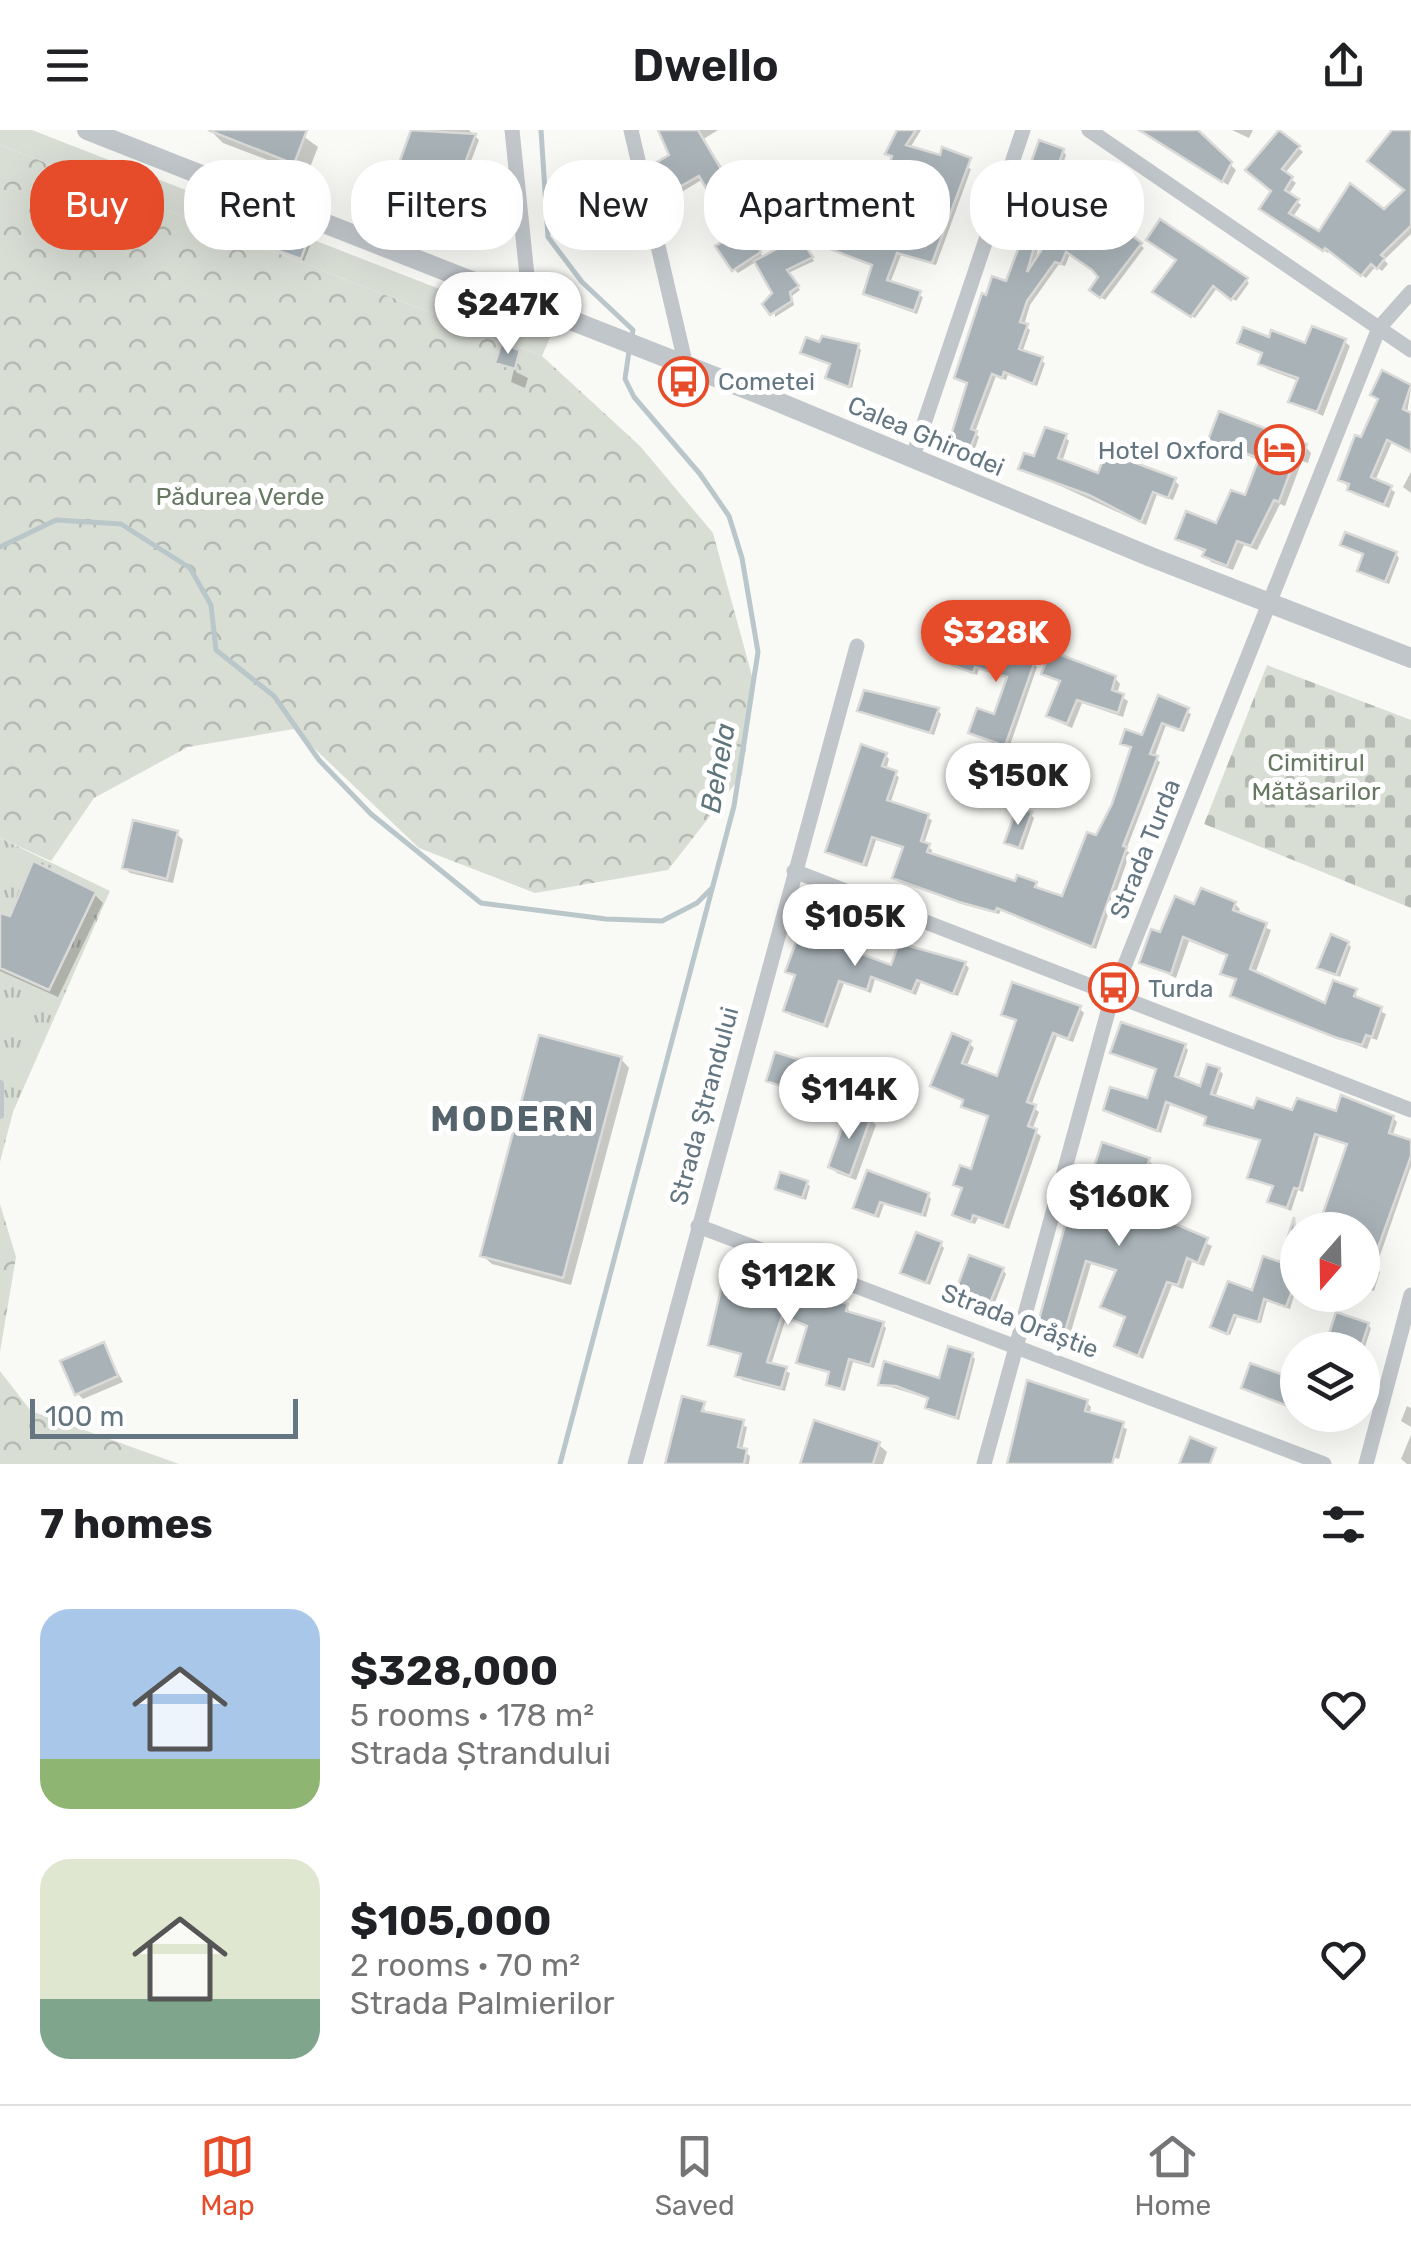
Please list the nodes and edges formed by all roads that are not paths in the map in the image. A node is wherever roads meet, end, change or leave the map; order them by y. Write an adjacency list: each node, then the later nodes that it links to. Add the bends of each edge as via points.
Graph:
1 (512, 130): 7 (street)
2 (631, 130): 10 (street)
3 (1023, 130): 11 (street)
4 (1090, 130): 8 (street)
5 (93, 131): 7 (street, Calea Ghirodei)
6 (1411, 292): 8 (street)
7 (530, 304): 10 (street, Calea Ghirodei)
8 (1379, 328): 9 (street); 12 (street, Strada Turda)
9 (1411, 350)
10 (686, 366): 11 (street, Calea Ghirodei)
11 (913, 456): 12 (street, Calea Ghirodei)
12 (1270, 604): 14 (street, Calea Ghirodei); 16 (street, Strada Turda)
13 (857, 646): 15 (street, Strada Ștrandului)
14 (1411, 658)
15 (794, 871): 16 (street); 20 (street, Strada Ștrandului)
16 (1112, 997): 18 (street); 22 (street, Strada Turda)
17 (0, 1084): 19 (lane)
18 (1411, 1110)
19 (0, 1115)
20 (698, 1226): 22 (street, Strada Orăștie); 23 (street, Strada Ștrandului)
21 (1411, 1295): 26 (street)
22 (1016, 1346): 24 (street, Strada Turda); 25 (street, Strada Orăștie)
23 (635, 1464)
24 (984, 1464)
25 (1324, 1464)
26 (1366, 1464)

